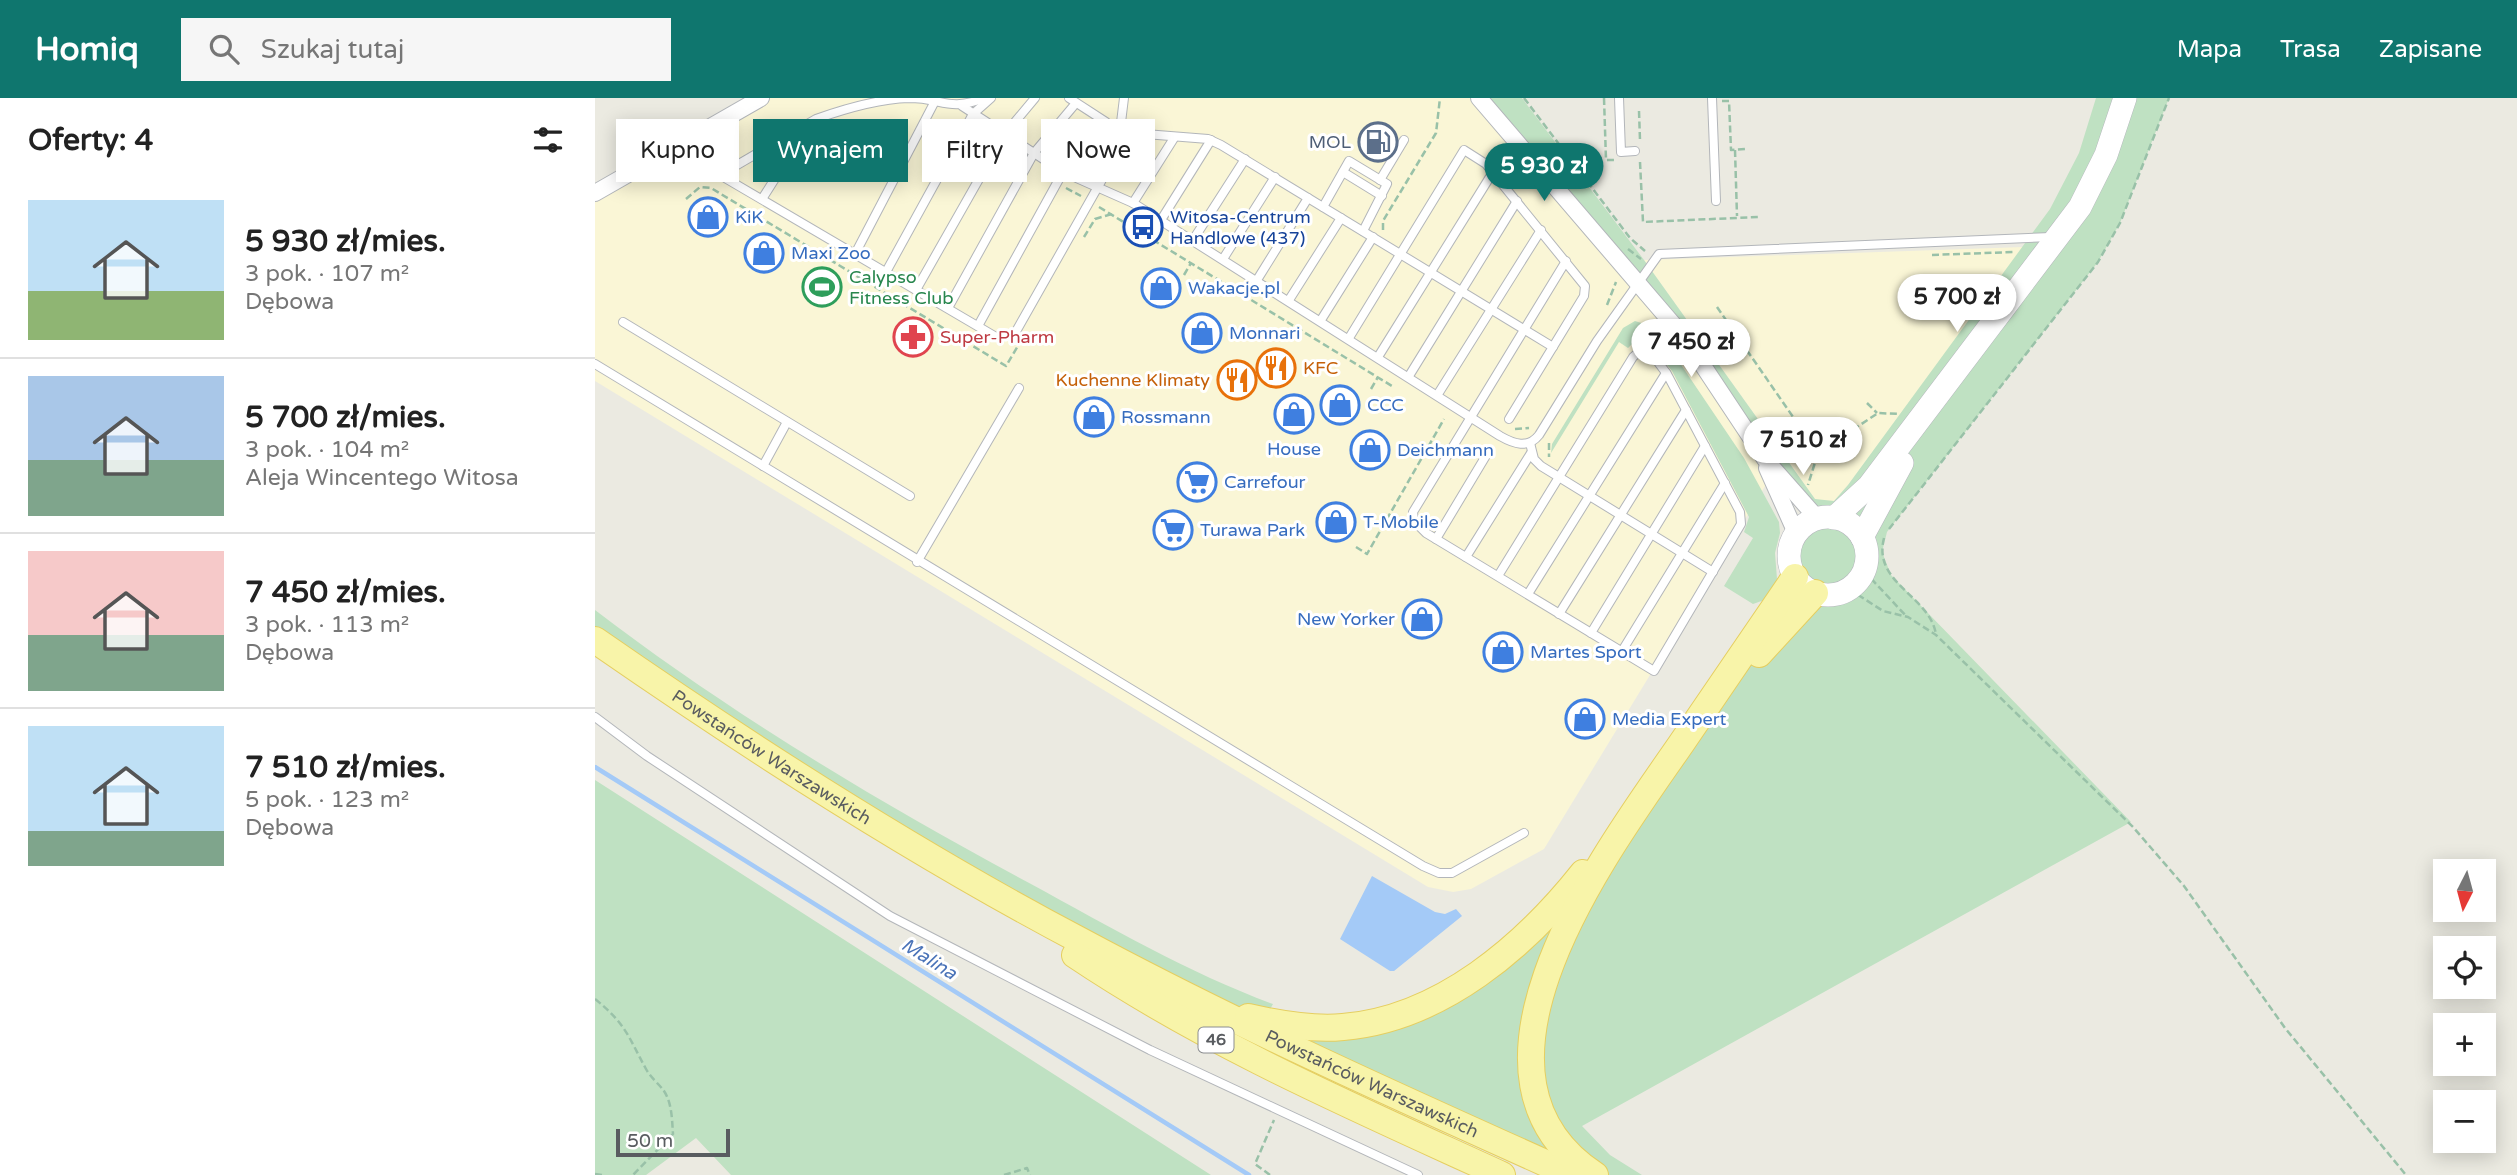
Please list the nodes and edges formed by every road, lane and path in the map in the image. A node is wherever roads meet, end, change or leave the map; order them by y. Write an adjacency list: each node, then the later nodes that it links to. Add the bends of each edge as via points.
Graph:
1 (761, 98): 48 (street)
2 (985, 98): 16 (lane)
3 (991, 98): 17 (lane)
4 (1035, 98): 21 (lane)
5 (1125, 98): 23 (lane)
6 (1440, 98): 61 (path, via 1436,133)
7 (1479, 98): 77 (street)
8 (1524, 98): 67 (path, via 1630,237)
9 (1619, 98): 33 (lane, via 1621,152)
10 (1712, 98): 54 (lane)
11 (1719, 98): 30 (path, via 1719,102 1728,101 1731,150)
12 (2125, 98): 64 (street, via 2098,175)
13 (2169, 98): 140 (path, via 2120,223 2098,262 1885,537 1883,558 1891,576 1929,619)
14 (1073, 100): 22 (lane); 31 (lane)
15 (935, 103): 16 (lane); 18 (lane, via 909,98); 68 (lane)
16 (962, 106): 17 (lane)
17 (973, 114): 19 (lane); 20 (lane)
18 (818, 119)
19 (970, 119)
20 (980, 119)
21 (1017, 119)
22 (1102, 119)
23 (1122, 119)
24 (1155, 136): 25 (lane)
25 (1174, 138): 26 (lane); 55 (lane)
26 (1211, 140): 35 (lane); 60 (lane)
27 (1404, 140): 40 (lane)
28 (1027, 149): 31 (lane)
29 (1746, 149): 30 (path)
30 (1735, 150): 59 (path)
31 (1034, 153): 34 (lane); 36 (lane)
32 (753, 155): 51 (lane, via 720,174)
33 (1637, 155): 59 (path, via 1643,222)
34 (1041, 158)
35 (1245, 159): 39 (lane); 66 (lane)
36 (1028, 165): 82 (lane)
37 (1343, 172): 40 (lane, via 1349,161); 49 (lane); 56 (lane)
38 (1493, 172): 53 (lane); 69 (lane, via 1464,150); 74 (lane)
39 (1275, 177): 50 (lane); 70 (lane)
40 (1380, 180): 49 (lane, via 1387,184)
41 (773, 182): 51 (lane)
42 (936, 182): 73 (lane)
43 (977, 182): 78 (lane)
44 (1086, 182): 47 (lane)
45 (1100, 182): 47 (lane)
46 (1057, 183): 52 (path); 86 (lane)
47 (1097, 187): 52 (lane); 55 (lane)
48 (595, 193)
49 (1381, 196): 63 (lane)
50 (1308, 198): 56 (lane); 76 (lane)
51 (762, 199): 68 (lane)
52 (1089, 201): 72 (path); 86 (lane, via 1014,335 996,337)
53 (1517, 201): 62 (lane); 79 (lane)
54 (1716, 201)
55 (1133, 203): 60 (lane)
56 (1323, 207): 58 (lane)
57 (1759, 217): 59 (path)
58 (1341, 218): 63 (lane); 80 (lane)
59 (1737, 218)
60 (1161, 220): 66 (lane)
61 (1383, 221)
62 (1541, 230): 71 (lane); 83 (lane)
63 (1363, 231): 65 (lane)
64 (2060, 236): 77 (lane, via 1659,254); 107 (street)
65 (1373, 237): 69 (lane); 84 (lane)
66 (1193, 240): 70 (lane)
67 (1648, 253)
68 (855, 254): 73 (lane)
69 (1401, 254): 74 (lane); 88 (lane)
70 (1223, 259): 76 (lane)
71 (1566, 261): 87 (lane); 91 (lane, via 1585,291)
72 (1191, 263): 75 (path); 96 (path)
73 (886, 272): 78 (lane)
74 (1431, 272): 79 (lane); 92 (lane)
75 (1184, 275)
76 (1257, 280): 80 (lane)
77 (1638, 283): 109 (lane); 114 (street, via 1701,361)
78 (916, 290): 82 (lane)
79 (1462, 291): 83 (lane); 95 (lane)
80 (1289, 300): 84 (lane)
81 (1717, 307): 112 (path)
82 (948, 309): 86 (lane)
83 (1491, 309): 87 (lane); 100 (lane)
84 (1321, 320): 88 (lane)
85 (623, 322): 108 (lane)
86 (978, 326)
87 (1524, 329): 91 (lane); 104 (lane)
88 (1349, 338): 92 (lane)
89 (1021, 340): 90 (path)
90 (1031, 346)
91 (1553, 347): 106 (lane)
92 (1378, 356): 95 (lane)
93 (595, 365): 115 (lane)
94 (1666, 373): 102 (lane); 116 (lane, via 1649,353 1636,353); 120 (lane)
95 (1409, 376): 100 (lane)
96 (1378, 377): 97 (path); 99 (path)
97 (1392, 386)
98 (1019, 388): 130 (lane)
99 (1371, 389)
100 (1438, 394): 104 (lane)
101 (1867, 403): 103 (path)
102 (1686, 410): 110 (lane); 121 (lane)
103 (1878, 413): 107 (path); 112 (path)
104 (1470, 416): 109 (lane, via 1510,442); 126 (lane, via 1413,512 1418,526)
105 (1444, 419): 127 (path, via 1367,554)
106 (1509, 419)
107 (1911, 421): 122 (street, via 1859,497); 125 (street, via 1901,465)
108 (787, 422): 115 (lane); 119 (lane)
109 (1530, 443): 111 (lane)
110 (1705, 446): 117 (lane); 124 (lane)
111 (1531, 453): 116 (lane); 129 (lane)
112 (1818, 453): 118 (path)
113 (1487, 454): 126 (lane)
114 (1765, 459): 122 (street); 123 (street)
115 (763, 466): 130 (lane)
116 (1559, 477): 120 (lane); 133 (lane)
117 (1725, 483): 128 (lane); 132 (lane, via 1741,524)
118 (1805, 495)
119 (910, 496)
120 (1589, 496): 121 (lane); 136 (lane)
121 (1620, 514): 124 (lane); 137 (lane)
122 (1826, 518): 123 (street); 125 (street, via 1850,524)
123 (1796, 533): 134 (street, via 1789,555)
124 (1651, 534): 128 (lane); 139 (lane)
125 (1862, 537): 131 (street)
126 (1436, 539): 129 (lane)
127 (1356, 547)
128 (1682, 552): 132 (lane); 142 (lane)
129 (1467, 557): 133 (lane)
130 (917, 562): 144 (lane, via 1423,866 1452,873)
131 (1864, 571): 135 (street); 138 (path)
132 (1713, 572): 142 (lane, via 1654,671)
133 (1498, 576): 136 (lane)
134 (1805, 585): 135 (street, via 1827,595); 145 (main road, via 1712,699)
135 (1849, 589): 138 (path, via 1883,611)
136 (1528, 594): 137 (lane)
137 (1559, 614): 139 (lane)
138 (1908, 617): 140 (path)
139 (1591, 633): 142 (lane)
140 (1936, 635): 160 (path, via 2133,827 2184,886 2307,1056)
141 (595, 640): 146 (main road, Powstańców Warszawskich / 46, via 739,741)
142 (1622, 651)
143 (595, 718): 149 (lane, via 890,916 1033,992)
144 (1524, 833)
145 (1614, 838): 148 (main road, via 1520,942 1481,973 1417,1007 1342,1028 1288,1024); 159 (main road, via 1582,896 1548,975 1537,1008 1531,1055 1533,1089 1545,1121 1561,1145)
146 (950, 869): 148 (main road, Powstańców Warszawskich / 46); 157 (main road, Powstańców Warszawskich / 46, via 1119,984 1191,1027)
147 (595, 999): 152 (path, via 606,1005 630,1035 670,1109 673,1135)
148 (1211, 1008): 158 (main road, Powstańców Warszawskich / 46)
149 (1278, 1110): 155 (path, via 1255,1164); 156 (lane)
150 (595, 1174): 151 (path)
151 (602, 1175)
152 (633, 1175)
153 (1004, 1175): 154 (path, via 1027,1168)
154 (1030, 1175)
155 (1270, 1175)
156 (1418, 1175)
157 (1502, 1175)
158 (1572, 1175)
159 (1595, 1175)
160 (2406, 1175)

